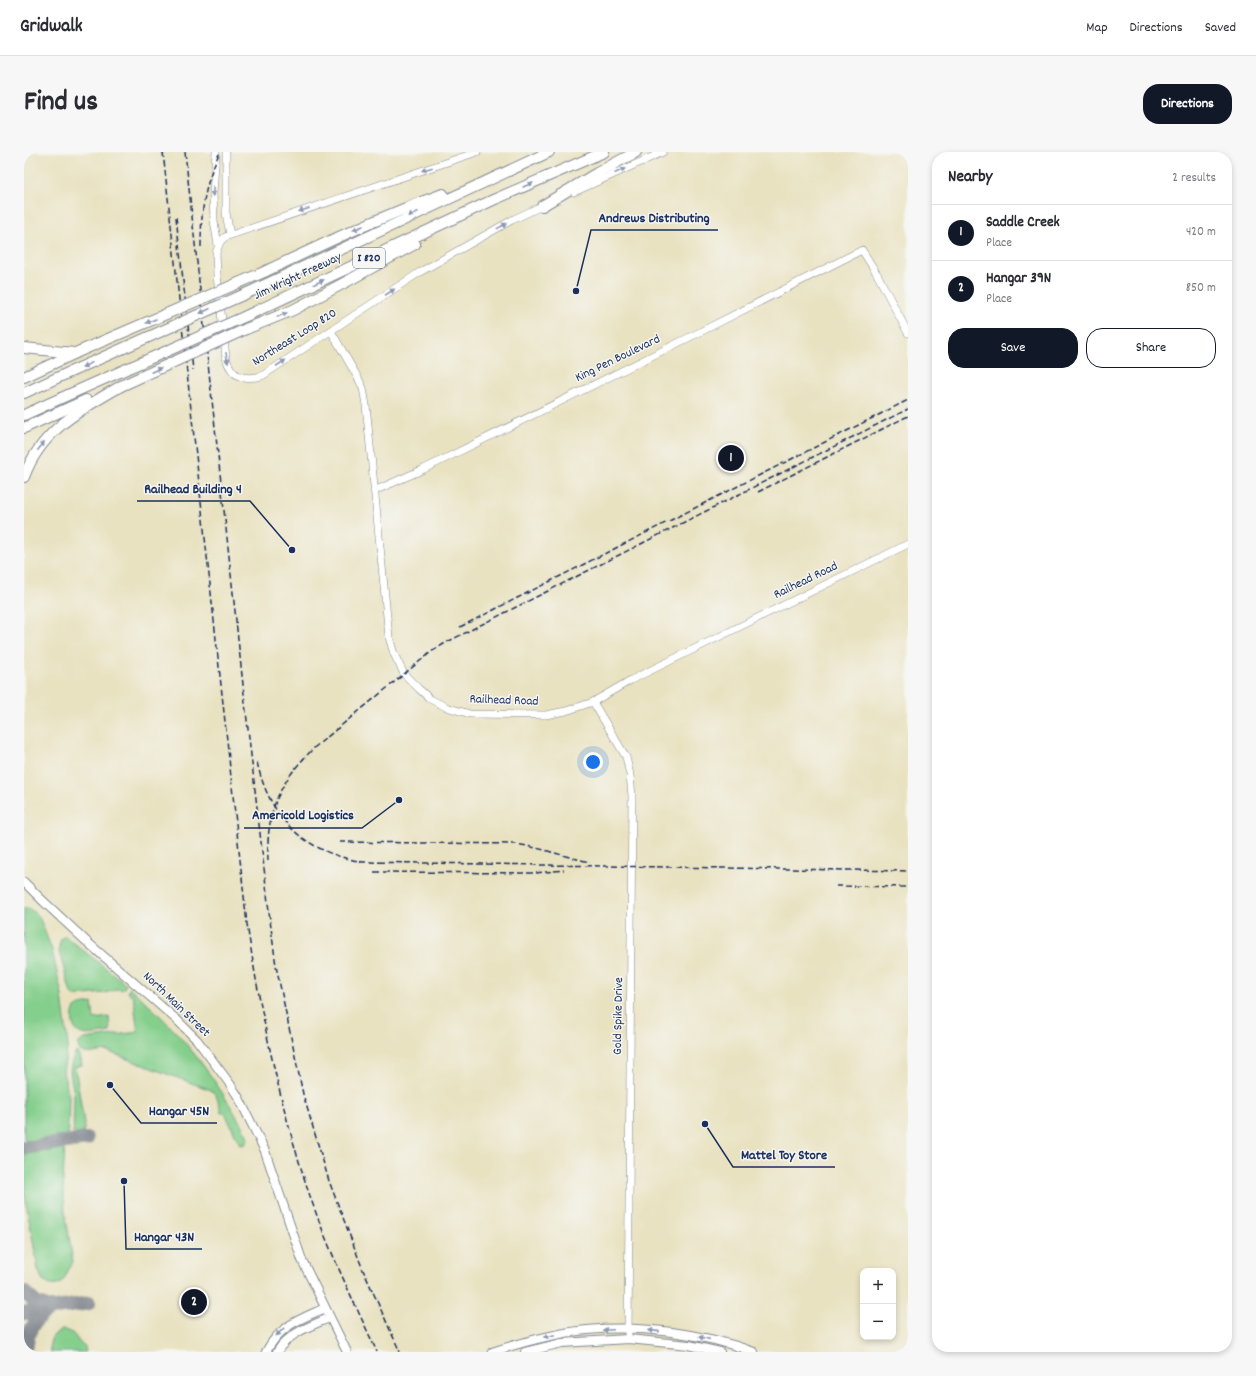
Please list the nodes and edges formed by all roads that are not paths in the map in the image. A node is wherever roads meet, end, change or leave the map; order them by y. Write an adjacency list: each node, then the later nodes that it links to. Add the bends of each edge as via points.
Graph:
1 (216, 152): 13 (street, Northeast Loop 820, one-way to 13, via 213,193)
2 (226, 152): 12 (street, via 226,212)
3 (475, 152): 8 (street)
4 (549, 152): 9 (highway, Jim Wright Freeway / I 820)
5 (604, 152): 10 (highway, Jim Wright Freeway / I 820, one-way to 5)
6 (636, 152): 11 (highway)
7 (663, 152): 11 (street, Northeast Loop 820, one-way to 7)
8 (463, 154): 12 (street, one-way to 12)
9 (474, 186): 17 (highway, one-way to 17, bridge, via 399,210 264,272); 19 (highway, Jim Wright Freeway / I 820, one-way to 19, bridge, via 254,290)
10 (493, 200): 20 (highway, Jim Wright Freeway / I 820, one-way to 10, bridge, via 246,316); 21 (highway, one-way to 10, bridge, via 104,392 293,310)
11 (542, 206): 14 (street, Northeast Loop 820, one-way to 11, via 420,272)
12 (230, 234): 13 (street)
13 (218, 245): 14 (street, Northeast Loop 820, one-way to 14, via 217,275 226,358 231,371 246,378 262,376)
14 (331, 331): 24 (street, Railhead Road, via 363,388)
15 (908, 333): 24 (street, King Pen Boulevard, via 862,250 424,469)
16 (24, 348): 17 (highway)
17 (78, 352): 18 (highway)
18 (24, 377)
19 (24, 393)
20 (24, 415)
21 (64, 415): 22 (highway); 23 (highway, one-way to 21, via 40,447)
22 (24, 428)
23 (24, 477)
24 (374, 491): 26 (street, Railhead Road, via 388,636 404,674 419,690 446,707 470,714 546,715)
25 (908, 544): 26 (street, Railhead Road, via 631,680)
26 (593, 702): 30 (street, Gold Spike Drive, via 626,757 632,796)
27 (24, 882): 28 (main road, North Main Street, via 86,941 177,1020 197,1040 230,1084 265,1151 302,1260)
28 (325, 1308): 29 (main road, North Main Street); 32 (main road, one-way to 32, via 285,1327 272,1340)
29 (329, 1318): 33 (main road, via 291,1336); 34 (main road, North Main Street)
30 (629, 1329): 31 (street, Gold Spike Drive); 35 (main road, one-way to 35, via 588,1330 552,1336); 38 (main road, one-way to 30, via 732,1344 690,1335)
31 (628, 1339): 36 (main road, via 562,1343); 37 (main road, via 689,1345)
32 (266, 1352)
33 (277, 1352)
34 (347, 1352)
35 (492, 1352)
36 (525, 1352)
37 (720, 1352)
38 (754, 1352)

